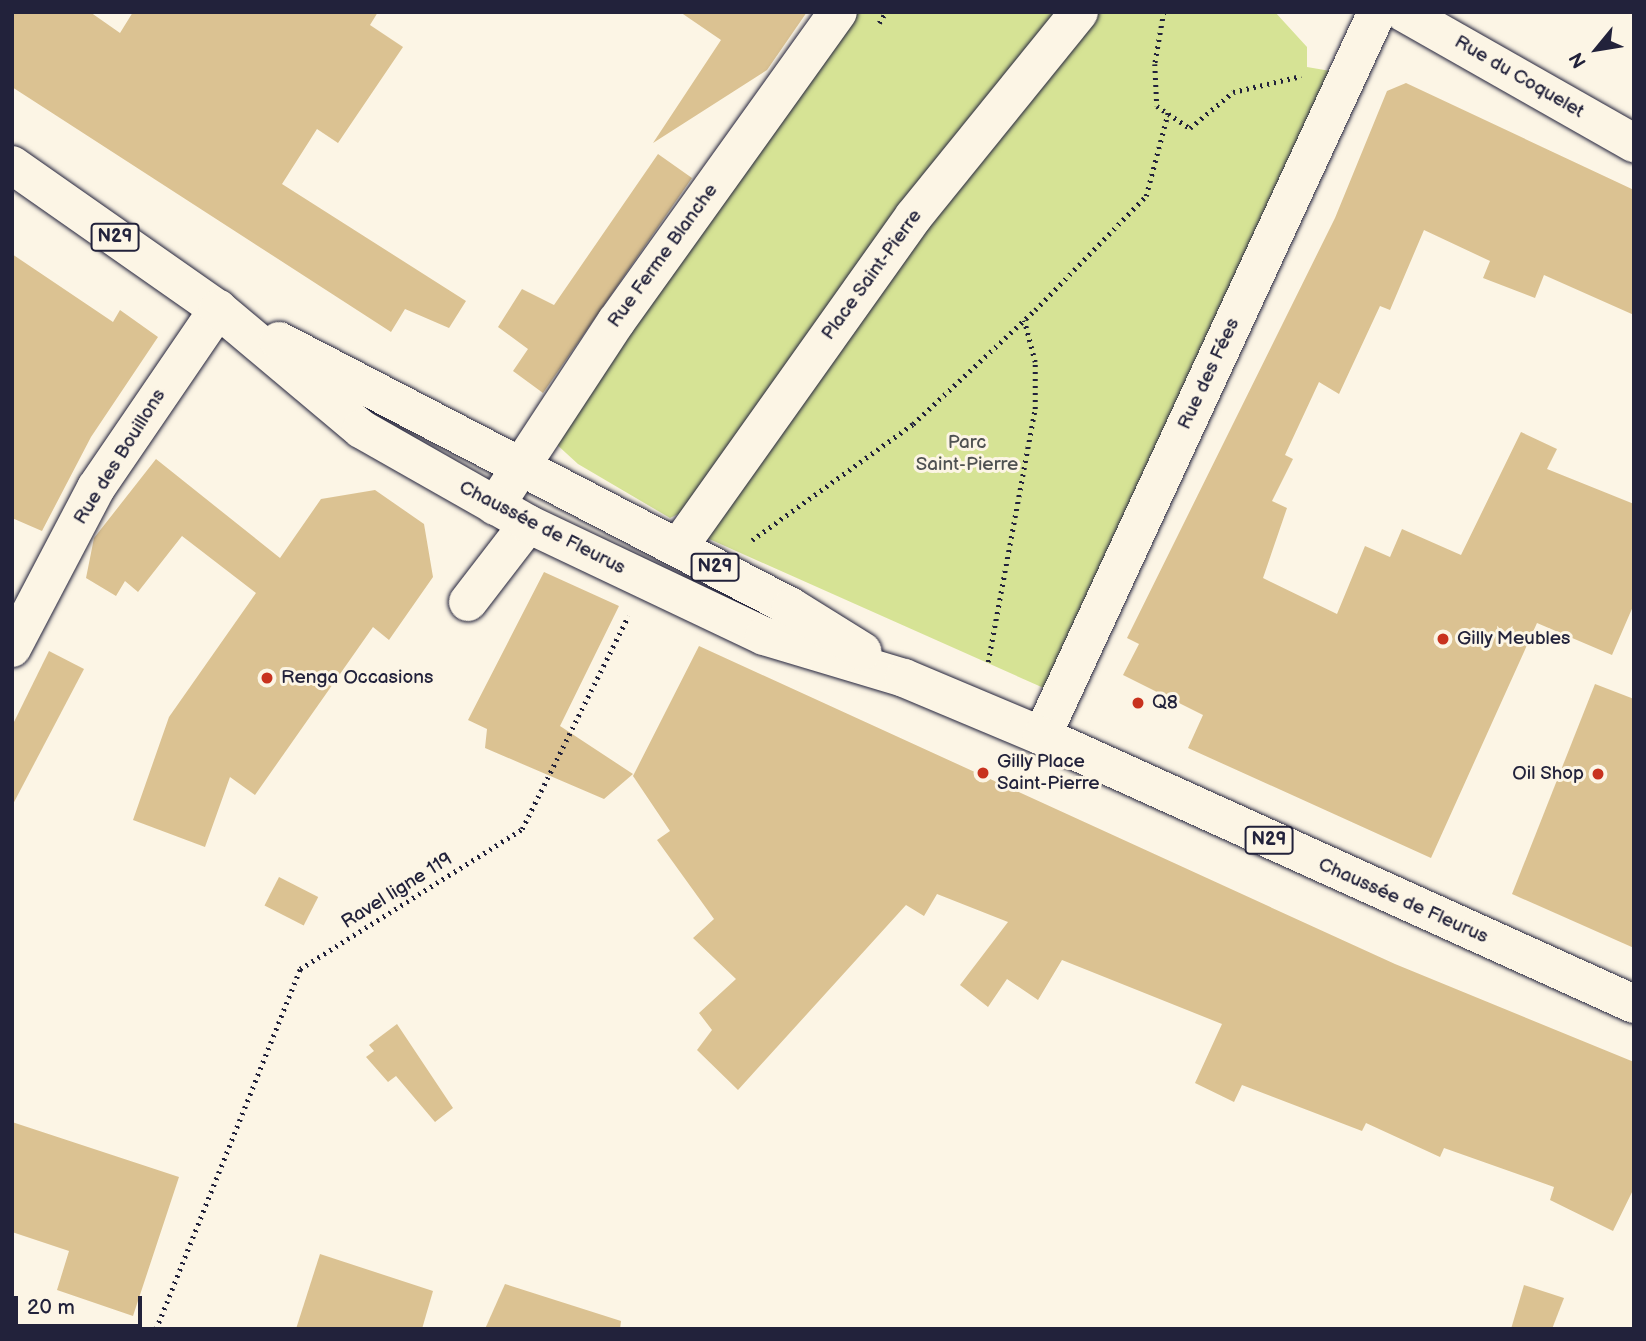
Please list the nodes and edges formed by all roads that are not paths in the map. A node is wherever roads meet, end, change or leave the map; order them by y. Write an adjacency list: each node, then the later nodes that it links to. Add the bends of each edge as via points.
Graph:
1 (838, 12): 8 (street, Rue Ferme Blanche)
2 (1079, 12): 11 (street, Place Saint-Pierre, via 914,216)
3 (1377, 12): 15 (street, Rue des Fées)
4 (1404, 12): 5 (street, Rue du Coquelet)
5 (1634, 143)
6 (12, 165): 7 (street, Chaussée de Fleurus / N29)
7 (218, 309): 8 (street, Chaussée de Fleurus / N29); 9 (street, Chaussée de Fleurus / N29, via 361,429); 13 (street, Rue des Bouillons, via 96,488)
8 (520, 468): 9 (street, Rue Ferme Blanche); 11 (street, Chaussée de Fleurus / N29)
9 (495, 506): 10 (street, Chaussée de Fleurus / N29)
10 (528, 524): 12 (street); 14 (street, Chaussée de Fleurus / N29, via 764,636)
11 (678, 548): 14 (street, Chaussée de Fleurus / N29)
12 (468, 602)
13 (12, 648)
14 (904, 678): 15 (street, Chaussée de Fleurus / N29)
15 (1042, 736): 16 (street, Chaussée de Fleurus / N29)
16 (1634, 1004)

